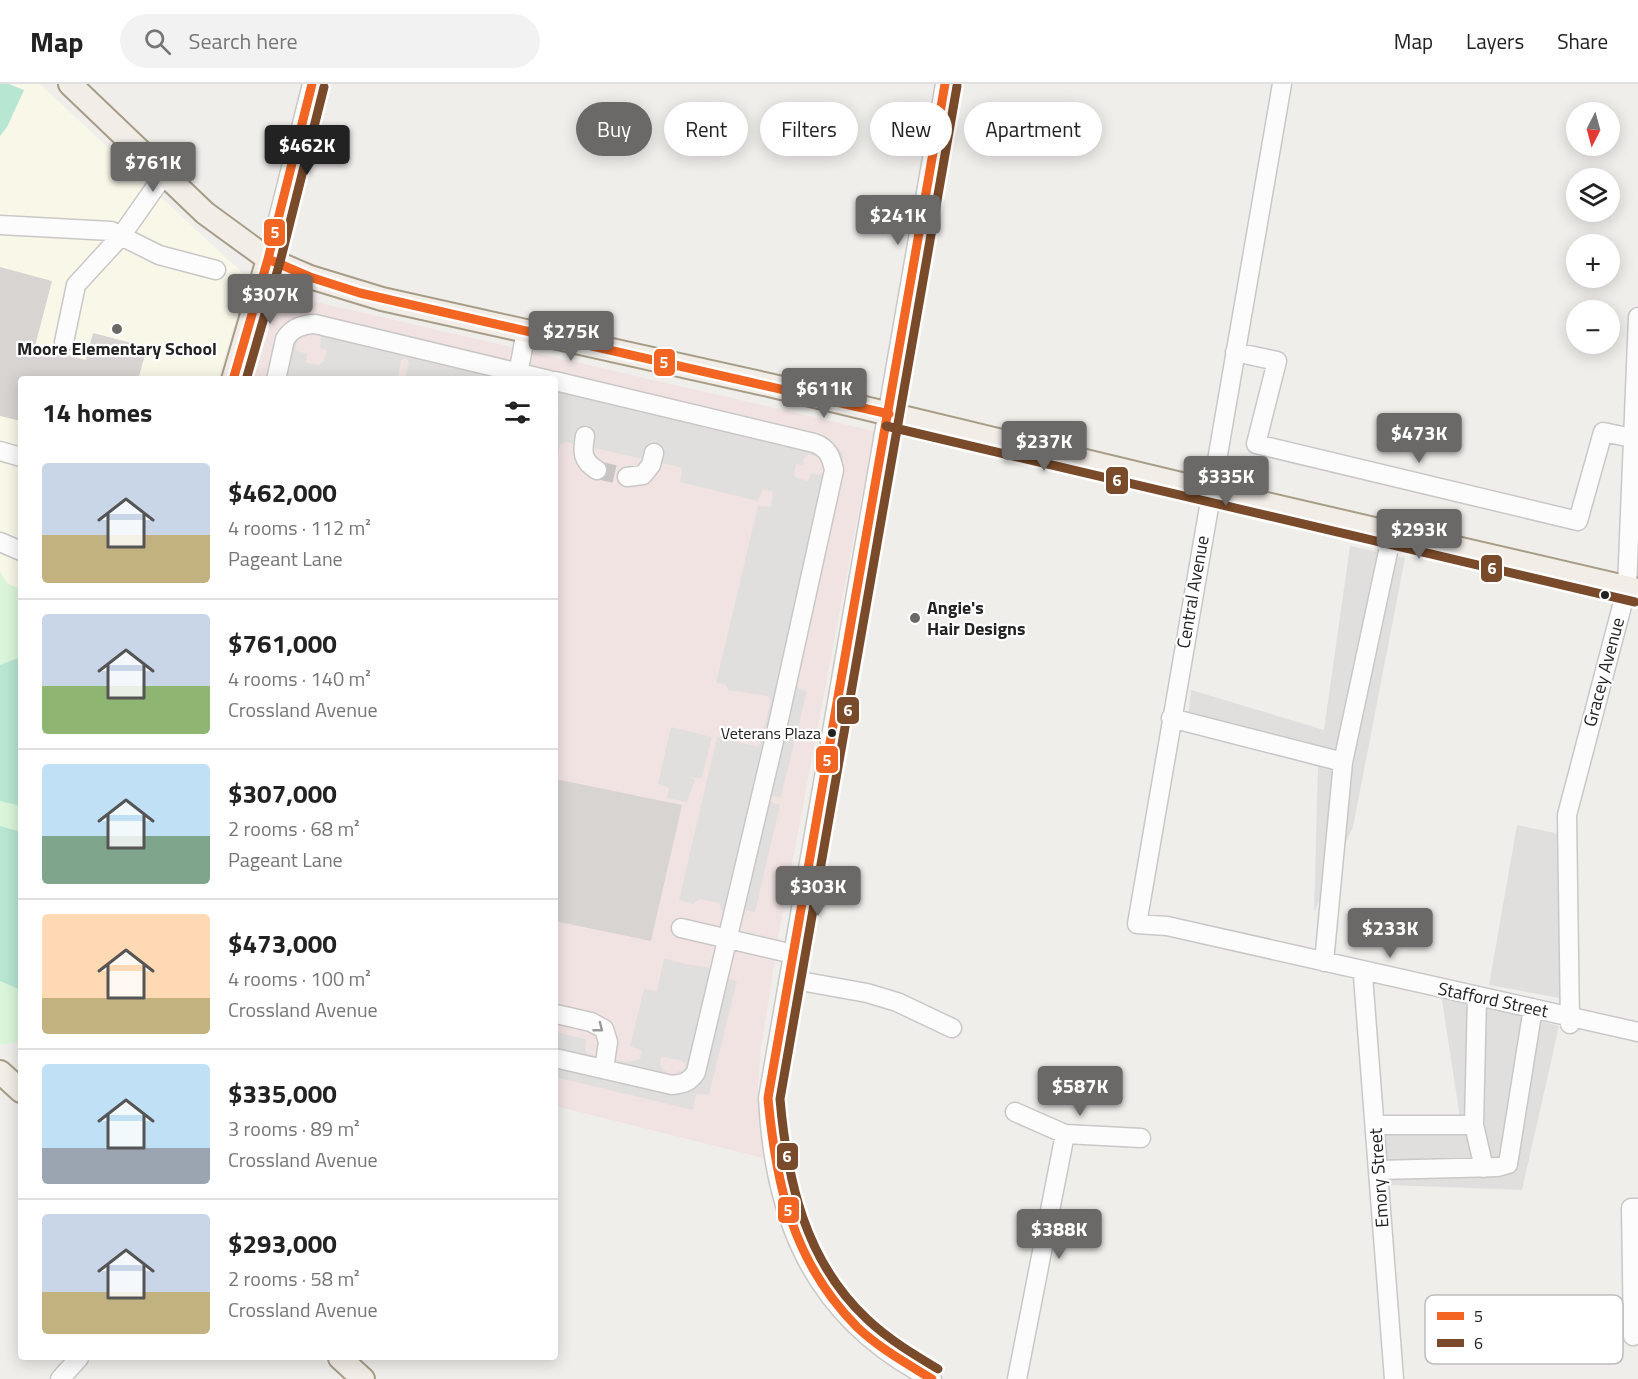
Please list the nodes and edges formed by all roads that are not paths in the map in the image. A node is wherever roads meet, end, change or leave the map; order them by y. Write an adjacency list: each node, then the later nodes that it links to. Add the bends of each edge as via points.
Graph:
1 (70, 84): 5 (main road)
2 (312, 84): 8 (street)
3 (945, 84): 18 (street)
4 (1282, 84): 13 (street, Central Avenue)
5 (164, 175): 7 (street); 8 (main road, via 205,213)
6 (0, 225): 7 (street, via 111,231)
7 (121, 236): 9 (street, via 159,255); 12 (street, via 76,285)
8 (268, 259): 11 (main road, via 360,293); 14 (main road)
9 (216, 270)
10 (1638, 317): 20 (street, Gracey Avenue)
11 (526, 331): 16 (street); 18 (main road)
12 (64, 342)
13 (1235, 352): 20 (street, via 1277,361 1257,444 1578,521 1603,432); 26 (street, Central Avenue)
14 (234, 376)
15 (277, 376): 16 (street, via 285,339 295,328 309,324)
16 (517, 376)
17 (558, 382): 35 (street, via 814,443 823,446 832,460 834,470)
18 (889, 414): 26 (main road); 36 (street)
19 (585, 436): 24 (street, via 585,461)
20 (1632, 438): 30 (street, Gracey Avenue)
21 (0, 451): 23 (street)
22 (654, 453): 25 (street, via 643,475)
23 (18, 456)
24 (597, 470)
25 (627, 477)
26 (1210, 491): 27 (main road); 31 (street, Central Avenue)
27 (1392, 533): 30 (main road); 32 (street)
28 (0, 542): 29 (street)
29 (18, 549)
30 (1632, 588): 43 (street, Gracey Avenue, via 1567,815)
31 (1171, 718): 32 (street); 33 (street, Central Avenue)
32 (1343, 762): 37 (street)
33 (1137, 924): 37 (street, Stafford Street, via 1167,926)
34 (681, 928): 35 (street)
35 (727, 939): 36 (street); 47 (street, via 692,1079 672,1085)
36 (793, 954): 39 (street)
37 (1324, 962): 40 (street, Stafford Street)
38 (1363, 976): 51 (street, Emory Street)
39 (789, 978): 44 (street, via 897,1002); 63 (street, via 768,1098 770,1143 788,1216 808,1263 841,1313 882,1350)
40 (1477, 996): 41 (street, Stafford Street); 52 (street)
41 (1533, 1008): 43 (street, Stafford Street); 55 (street, via 1508,1164)
42 (558, 1014): 47 (street, one-way to 47, via 604,1029 608,1042)
43 (1570, 1020): 45 (street, Stafford Street)
44 (952, 1028)
45 (1638, 1032)
46 (558, 1059): 47 (street)
47 (604, 1069)
48 (0, 1072): 49 (main road)
49 (18, 1088)
50 (1015, 1112): 53 (street)
51 (1375, 1125): 52 (street); 56 (street, Emory Street)
52 (1474, 1125): 55 (street)
53 (1065, 1134): 54 (street); 64 (street)
54 (1141, 1138)
55 (1484, 1168): 56 (street)
56 (1378, 1170): 65 (street, Emory Street)
57 (1638, 1208): 58 (street, via 1631,1208)
58 (1633, 1336)
59 (77, 1360): 61 (street)
60 (342, 1360): 62 (main road)
61 (60, 1379)
62 (363, 1379)
63 (932, 1379)
64 (1017, 1379)
65 (1394, 1379)

